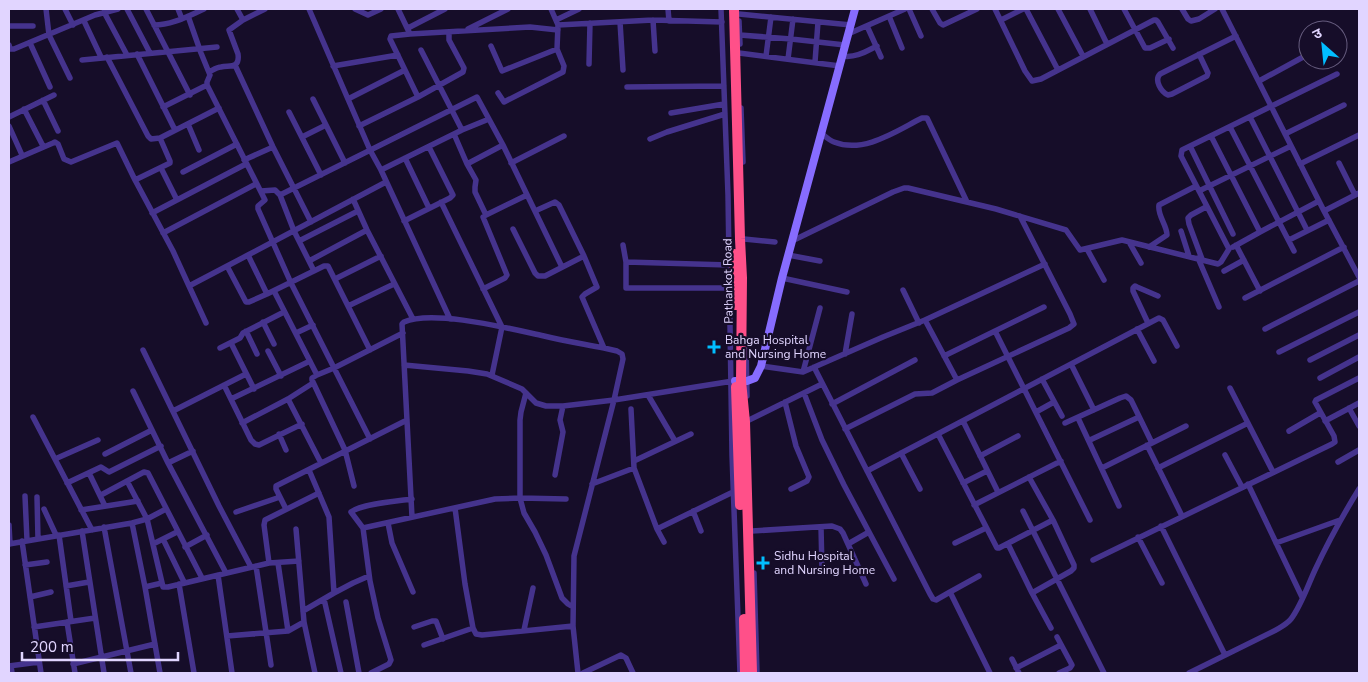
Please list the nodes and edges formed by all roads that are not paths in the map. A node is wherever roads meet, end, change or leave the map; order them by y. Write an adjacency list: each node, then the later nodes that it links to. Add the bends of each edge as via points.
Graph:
1 (46, 9): 61 (street)
2 (65, 9): 49 (street)
3 (118, 9): 35 (street)
4 (127, 9): 83 (street)
5 (146, 9): 50 (street)
6 (178, 9): 37 (street)
7 (204, 9): 37 (street)
8 (238, 9): 41 (street)
9 (265, 9): 41 (street)
10 (355, 9): 11 (street, via 368,15)
11 (382, 9)
12 (398, 9): 58 (street)
13 (445, 9): 58 (street)
14 (508, 9): 56 (street)
15 (551, 9): 51 (street)
16 (579, 9): 51 (street)
17 (668, 9): 44 (street)
18 (722, 9): 46 (street)
19 (727, 9): 315 (highway)
20 (855, 9): 52 (street)
21 (907, 9): 36 (street); 63 (street)
22 (932, 9): 23 (street, via 944,25)
23 (977, 9)
24 (995, 9): 43 (street)
25 (1025, 9): 43 (street); 104 (street)
26 (1058, 9): 91 (street)
27 (1090, 9): 70 (street)
28 (1124, 9): 57 (street)
29 (1182, 9): 30 (street, via 1191,21)
30 (1215, 9)
31 (1222, 9): 64 (street)
32 (312, 10): 100 (street)
33 (737, 10): 38 (street); 62 (street); 315 (highway, Pathankot Road, via 742,278)
34 (94, 12): 35 (street); 40 (street)
35 (104, 12): 87 (street)
36 (889, 16): 55 (street); 76 (street)
37 (185, 17): 50 (street); 78 (street)
38 (771, 17): 39 (street); 65 (street)
39 (793, 19): 47 (street); 66 (street)
40 (84, 20): 49 (street); 92 (street)
41 (244, 20): 99 (street, via 229,31 238,58)
42 (654, 20): 44 (street); 45 (street); 81 (street)
43 (1001, 20): 104 (street, via 1032,81)
44 (669, 21): 46 (street)
45 (620, 22): 48 (street); 103 (street)
46 (722, 22): 111 (street)
47 (818, 22): 52 (street); 68 (street)
48 (590, 24): 51 (street); 98 (street)
49 (73, 25): 61 (street)
50 (154, 25): 82 (street)
51 (557, 25): 56 (street); 79 (street)
52 (851, 25): 60 (street)
53 (9, 26): 54 (street)
54 (33, 26)
55 (867, 26): 60 (street); 74 (street)
56 (466, 30): 59 (street)
57 (1135, 30): 67 (street, via 1147,49); 67 (street, via 1156,20); 70 (street)
58 (409, 31): 59 (street); 88 (street, via 390,37)
59 (449, 32): 110 (street, via 449,40 464,71)
60 (848, 34): 72 (street)
61 (49, 35): 69 (street); 107 (street)
62 (740, 35): 65 (street); 84 (street)
63 (921, 36)
64 (1236, 36): 86 (street); 108 (street)
65 (768, 37): 66 (street); 89 (street)
66 (791, 39): 68 (street); 94 (street)
67 (1169, 40): 77 (street)
68 (817, 42): 72 (street); 97 (street)
69 (30, 43): 71 (street, via 12,50); 112 (street)
70 (1107, 44): 91 (street)
71 (9, 45)
72 (845, 45): 90 (street)
73 (491, 46): 79 (street, via 502,71)
74 (877, 46): 90 (street, via 857,56); 93 (street)
75 (216, 47): 78 (street)
76 (902, 48)
77 (1173, 48)
78 (199, 49): 82 (street); 105 (street)
79 (557, 49): 114 (street, via 564,66 561,74 504,102)
80 (421, 50): 110 (street)
81 (655, 51)
82 (168, 52): 83 (street); 115 (street)
83 (150, 53): 85 (street)
84 (740, 53): 89 (street); 212 (street)
85 (137, 54): 87 (street); 124 (street)
86 (1200, 54): 86 (street, via 1158,76 1164,94 1172,94 1208,76)
87 (127, 55): 92 (street)
88 (398, 55): 100 (street); 102 (street)
89 (766, 56): 94 (street)
90 (842, 56): 101 (street)
91 (1083, 56): 104 (street)
92 (104, 57): 95 (street); 149 (street, via 148,136)
93 (881, 57)
94 (788, 59): 97 (street)
95 (82, 60)
96 (1298, 60): 108 (street)
97 (815, 62): 101 (street)
98 (589, 64)
99 (234, 65): 105 (street); 157 (street)
100 (333, 66): 119 (street)
101 (840, 66): 142 (street)
102 (406, 70): 117 (street); 119 (street)
103 (623, 70)
104 (1058, 70)
105 (209, 72): 109 (street)
106 (1337, 74): 123 (street)
107 (70, 78)
108 (1259, 81): 123 (street)
109 (207, 85): 115 (street); 125 (street)
110 (439, 86): 117 (street); 127 (street)
111 (724, 86): 113 (street); 121 (street)
112 (50, 87)
113 (628, 87)
114 (498, 93)
115 (190, 94): 124 (street)
116 (54, 95): 120 (street)
117 (418, 97): 137 (street)
118 (313, 99): 135 (street)
119 (348, 99): 137 (street)
120 (43, 100): 126 (street); 141 (street)
121 (724, 104): 129 (street); 130 (street)
122 (1344, 105): 144 (street)
123 (1271, 106): 132 (street); 144 (street)
124 (163, 107): 139 (street)
125 (219, 108): 134 (street); 151 (street)
126 (24, 109): 131 (street); 153 (street)
127 (451, 110): 133 (street, via 478,97); 140 (street); 159 (street)
128 (289, 112): 148 (street)
129 (671, 113)
130 (725, 114): 150 (street); 238 (street)
131 (9, 116)
132 (1250, 117): 138 (street); 161 (street)
133 (489, 119): 140 (street); 152 (street)
134 (188, 124): 139 (street); 158 (street)
135 (326, 125): 148 (street); 165 (street)
136 (9, 126): 160 (street)
137 (359, 126): 159 (street)
138 (1230, 127): 147 (street); 170 (street)
139 (175, 130): 149 (street)
140 (462, 130): 143 (street)
141 (58, 131)
142 (821, 133): 190 (street, via 831,142 843,145 872,142 927,118); 215 (street)
143 (454, 134): 154 (street); 167 (street)
144 (1285, 134): 156 (street)
145 (1359, 135): 168 (street)
146 (564, 136): 166 (street)
147 (1211, 136): 155 (street); 175 (street)
148 (302, 137): 174 (street)
149 (160, 138): 171 (street, via 170,162)
150 (650, 139)
151 (237, 144): 164 (street); 173 (street)
152 (503, 145): 166 (street); 167 (street)
153 (43, 146): 160 (street); 176 (street, via 56,143 64,159 71,162 117,143)
154 (429, 146): 162 (street); 189 (street, via 453,195)
155 (1190, 146): 179 (street); 181 (street, via 1181,154)
156 (1292, 146): 161 (street); 168 (street)
157 (273, 147): 164 (street); 180 (street)
158 (200, 150)
159 (370, 150): 165 (street); 172 (street)
160 (22, 155): 163 (street)
161 (1270, 157): 170 (street); 196 (street)
162 (405, 158): 172 (street); 192 (street)
163 (9, 162)
164 (245, 162): 178 (street); 187 (street)
165 (345, 163): 174 (street)
166 (511, 163): 183 (street)
167 (467, 164): 198 (street, via 476,180 475,192)
168 (1300, 164): 188 (street)
169 (1339, 164): 184 (street)
170 (1251, 166): 175 (street); 202 (street)
171 (161, 168): 176 (street); 187 (street)
172 (381, 170): 177 (street)
173 (183, 172)
174 (321, 175): 180 (street)
175 (1231, 175): 179 (street); 209 (street)
176 (135, 180): 197 (street)
177 (386, 182): 186 (street); 201 (street)
178 (256, 184): 182 (street); 210 (street)
179 (1210, 185): 181 (street); 211 (street)
180 (294, 188): 185 (street); 203 (street)
181 (1198, 188): 191 (street); 221 (street, via 1159,205 1167,233)
182 (261, 191): 185 (street, via 275,190); 216 (street, via 265,201 258,209)
183 (527, 194): 194 (street); 198 (street)
184 (1357, 194): 195 (street)
185 (280, 195): 205 (street)
186 (353, 199): 193 (street); 203 (street)
187 (177, 200): 197 (street)
188 (1319, 201): 195 (street); 196 (street)
189 (441, 202): 192 (street); 252 (street)
190 (967, 202): 199 (street); 215 (street, via 904,188)
191 (1206, 207): 224 (street); 231 (street, via 1188,218)
192 (429, 208): 201 (street)
193 (358, 211): 206 (street); 214 (street)
194 (535, 211): 229 (street, via 557,203); 240 (street)
195 (1324, 211): 200 (street)
196 (1298, 212): 202 (street); 207 (street)
197 (152, 213): 210 (street)
198 (486, 215): 252 (street, via 483,218 507,275)
199 (1020, 216): 223 (street, via 1066,230 1077,249); 237 (street)
200 (1329, 220): 207 (street); 222 (street)
201 (404, 221): 268 (street)
202 (1279, 221): 209 (street); 213 (street)
203 (311, 222): 205 (street)
204 (513, 229): 240 (street, via 536,275 545,276)
205 (294, 230): 214 (street); 216 (street)
206 (367, 230): 228 (street); 233 (street)
207 (1307, 230): 213 (street)
208 (1181, 231): 230 (street)
209 (1260, 232): 220 (street)
210 (163, 233): 250 (street)
211 (1234, 234)
212 (744, 239): 217 (street); 315 (street)
213 (1288, 240): 225 (street)
214 (299, 241): 233 (street)
215 (792, 241): 227 (street)
216 (272, 242): 226 (street); 248 (street)
217 (775, 242)
218 (1129, 242): 221 (street); 223 (street, via 1118,240); 236 (street)
219 (624, 245): 235 (street)
220 (1236, 245): 224 (street); 232 (street)
221 (1149, 247): 230 (street)
222 (1344, 248): 243 (street); 255 (street)
223 (1087, 249): 246 (street)
224 (1229, 249): 231 (street, via 1220,263)
225 (1294, 251)
226 (248, 255): 239 (street); 257 (street)
227 (788, 255): 234 (street); 244 (street)
228 (381, 256): 245 (street); 249 (street)
229 (584, 256): 240 (street); 287 (street, via 597,287 582,298)
230 (1189, 256): 231 (street)
231 (1200, 259): 262 (street)
232 (1244, 260): 241 (street); 255 (street)
233 (309, 261): 242 (street)
234 (820, 261)
235 (626, 262): 238 (street); 251 (street, via 626,288)
236 (1141, 263)
237 (1044, 264): 269 (street); 295 (street, via 1074,324)
238 (729, 265): 251 (street)
239 (227, 266): 250 (street); 257 (street, via 246,302)
240 (562, 267)
241 (1224, 270)
242 (314, 272): 245 (street, via 328,266); 248 (street)
243 (1359, 277)
244 (782, 278): 256 (street); 303 (street)
245 (335, 279): 260 (street)
246 (1104, 280)
247 (1359, 281): 277 (street)
248 (291, 283): 254 (street); 274 (street)
249 (394, 284): 260 (street); 267 (street)
250 (190, 286): 271 (street)
251 (729, 288): 315 (street)
252 (483, 289): 275 (street)
253 (903, 290): 272 (street)
254 (274, 291): 257 (street); 264 (street)
255 (1260, 291): 259 (street)
256 (847, 292)
257 (267, 294)
258 (1158, 296): 273 (street, via 1135,286 1133,288)
259 (1245, 298)
260 (348, 306): 289 (street)
261 (1044, 307): 279 (street)
262 (1219, 307)
263 (820, 308): 306 (street)
264 (284, 312): 270 (street); 280 (street)
265 (1359, 312): 291 (street)
266 (852, 314): 293 (street)
267 (413, 319): 268 (street); 281 (street, via 403,323)
268 (450, 319): 275 (street)
269 (925, 320): 272 (street); 294 (street)
270 (263, 322): 278 (street); 284 (street)
271 (206, 323)
272 (918, 323): 293 (street)
273 (1148, 323): 276 (street); 285 (street, via 1161,318)
274 (313, 325): 280 (street); 305 (street)
275 (502, 328): 287 (street); 310 (street)
276 (1137, 329): 300 (street); 301 (street)
277 (1265, 329)
278 (246, 331): 283 (street); 292 (street)
279 (995, 331): 294 (street); 295 (street)
280 (296, 333): 299 (street)
281 (403, 333): 289 (street); 302 (street)
282 (1359, 334): 298 (street)
283 (231, 343): 286 (street); 307 (street)
284 (274, 344)
285 (1177, 346)
286 (220, 348)
287 (604, 348): 328 (street, via 620,352 623,356)
288 (143, 350): 336 (street)
289 (370, 350): 305 (street)
290 (268, 351): 309 (street)
291 (1279, 352)
292 (257, 354)
293 (845, 354): 304 (street)
294 (944, 356): 314 (street)
295 (1008, 357): 314 (street); 321 (street)
296 (1359, 357): 311 (street)
297 (915, 360): 332 (street)
298 (1310, 360)
299 (310, 361): 308 (street); 309 (street)
300 (1154, 361)
301 (1071, 364): 313 (street); 337 (street)
302 (404, 365): 310 (street); 344 (street)
303 (761, 366): 306 (street); 315 (street, via 755,378)
304 (814, 367): 306 (street); 317 (street)
305 (334, 368): 308 (street); 361 (street)
306 (803, 372)
307 (246, 374): 318 (street); 320 (street)
308 (317, 375): 316 (street, via 312,378)
309 (281, 376): 320 (street)
310 (492, 376): 323 (street)
311 (1320, 378)
312 (1359, 378): 339 (street, via 1315,400)
313 (1042, 379): 321 (street); 330 (street)
314 (957, 380): 354 (street, via 932,393 915,394)
315 (738, 381): 325 (street); 347 (highway, Pathankot Road); 400 (street); 535 (highway)
316 (313, 383): 327 (street); 368 (street)
317 (822, 384): 324 (street); 332 (street)
318 (224, 385): 326 (street); 336 (street)
319 (1230, 388): 350 (street)
320 (254, 389): 326 (street)
321 (1024, 389): 338 (street); 345 (street)
322 (134, 392): 355 (street)
323 (526, 392): 333 (street, via 536,403); 407 (street, via 520,420)
324 (804, 393): 329 (street); 444 (street, via 828,452)
325 (648, 394): 328 (street); 364 (street)
326 (231, 399): 348 (street)
327 (288, 399): 348 (street); 351 (street)
328 (614, 400): 333 (street); 394 (street)
329 (785, 402): 347 (street); 397 (street, via 796,446 809,477)
330 (1054, 402): 338 (street); 340 (street)
331 (1359, 403): 334 (street)
332 (832, 404): 354 (street)
333 (563, 406): 389 (street, via 560,420 563,432)
334 (1349, 408): 346 (street); 353 (street)
335 (631, 409): 377 (street)
336 (173, 410): 370 (street)
337 (1094, 410): 342 (street, via 1126,396); 343 (street)
338 (1036, 412): 376 (street)
339 (1320, 414): 346 (street); 356 (street)
340 (1062, 416)
341 (33, 417): 375 (street)
342 (1139, 417): 363 (street); 365 (street)
343 (1078, 418): 349 (street); 363 (street)
344 (407, 420): 361 (street); 408 (street)
345 (963, 421): 359 (street); 374 (street)
346 (1325, 421): 388 (street, via 1335,442)
347 (747, 422): 441 (street); 536 (highway, Pathankot Road)
348 (242, 423): 357 (street, via 255,444)
349 (1065, 423)
350 (1248, 423): 383 (street); 388 (street)
351 (302, 424): 357 (street); 380 (street)
352 (1186, 426): 365 (street)
353 (1359, 426)
354 (845, 429): 385 (street)
355 (152, 430): 366 (street); 372 (street)
356 (1289, 431)
357 (279, 434): 367 (street)
358 (691, 434): 364 (street)
359 (938, 434): 371 (street); 393 (street)
360 (1018, 436): 374 (street)
361 (370, 439): 368 (street)
362 (98, 440): 375 (street)
363 (1090, 440): 382 (street)
364 (675, 441): 377 (street)
365 (1150, 444): 382 (street); 383 (street)
366 (160, 446): 379 (street); 387 (street, via 109,472 101,467)
367 (286, 450)
368 (345, 450): 380 (street); 395 (street)
369 (1359, 450): 378 (street)
370 (193, 451): 379 (street); 465 (street, via 219,506)
371 (901, 453): 385 (street); 399 (street)
372 (105, 454)
373 (1225, 455): 396 (street)
374 (980, 456): 386 (street)
375 (55, 460): 392 (street)
376 (1061, 460): 390 (street); 426 (street)
377 (634, 461): 381 (street)
378 (1338, 462)
379 (168, 463): 446 (street)
380 (321, 463): 384 (street)
381 (634, 468): 394 (street); 437 (street)
382 (1102, 468): 413 (street)
383 (1158, 468): 422 (street)
384 (309, 470): 402 (street); 406 (street, via 276,486)
385 (867, 471): 484 (street, via 932,597 936,600)
386 (987, 471): 393 (street); 401 (street)
387 (89, 472): 392 (street); 403 (street)
388 (1273, 472): 396 (street)
389 (554, 475)
390 (1029, 477): 401 (street); 425 (street)
391 (127, 482): 403 (street); 410 (street); 416 (street, via 148,473)
392 (67, 483): 417 (street)
393 (963, 483): 411 (street)
394 (592, 484): 491 (street, via 574,556)
395 (354, 486)
396 (1245, 486): 422 (street); 453 (street)
397 (791, 489)
398 (1359, 489): 427 (street)
399 (920, 490)
400 (733, 492): 419 (street); 534 (street)
401 (998, 492): 411 (street)
402 (319, 493): 418 (street); 485 (street, via 329,517)
403 (101, 495): 412 (street)
404 (25, 496): 450 (street)
405 (37, 496): 448 (street)
406 (280, 497): 418 (street); 421 (street)
407 (520, 498): 409 (street); 414 (street, via 495,499); 491 (street, via 562,598)
408 (412, 499): 423 (street); 434 (street, via 352,510)
409 (566, 499)
410 (138, 501): 412 (street); 424 (street)
411 (974, 505): 435 (street)
412 (105, 506): 417 (street)
413 (1119, 506)
414 (455, 508): 423 (street); 499 (street)
415 (44, 509): 445 (street)
416 (166, 509): 424 (street); 443 (street)
417 (81, 510): 438 (street)
418 (286, 510): 462 (street, via 267,519 264,525)
419 (693, 511): 437 (street); 440 (street)
420 (1023, 511): 442 (street)
421 (236, 512)
422 (1182, 516): 431 (street)
423 (412, 517): 429 (street)
424 (147, 519): 428 (street); 455 (street)
425 (1053, 520): 442 (street); 472 (street, via 1074,565 1071,571)
426 (1090, 520)
427 (1340, 520): 453 (street); 488 (street)
428 (132, 523): 432 (street); 480 (street)
429 (388, 523): 434 (street); 483 (street, via 392,542)
430 (9, 525): 454 (street)
431 (1161, 526): 447 (street); 511 (street)
432 (104, 527): 438 (street); 510 (street)
433 (821, 527): 441 (street); 456 (street, via 832,526 840,530); 466 (street)
434 (362, 528): 469 (street)
435 (986, 528): 452 (street); 457 (street, via 997,548)
436 (296, 529): 460 (street)
437 (657, 529): 451 (street)
438 (92, 530): 439 (street)
439 (82, 531): 445 (street); 474 (street)
440 (700, 531)
441 (752, 531): 537 (street)
442 (1034, 531): 457 (street); 472 (street)
443 (177, 532): 449 (street); 458 (street)
444 (869, 532): 456 (street); 473 (street)
445 (57, 535): 448 (street); 479 (street)
446 (207, 535): 458 (street); 467 (street)
447 (1138, 537): 459 (street); 477 (street)
448 (38, 538): 450 (street)
449 (163, 539): 455 (street); 476 (street)
450 (25, 541): 454 (street); 464 (street)
451 (664, 542)
452 (955, 543)
453 (1276, 543): 488 (street)
454 (9, 544)
455 (153, 544): 475 (street)
456 (848, 544): 478 (street)
457 (1008, 544): 486 (street)
458 (185, 547): 471 (street)
459 (1093, 560)
460 (299, 561): 463 (street); 492 (street)
461 (47, 562): 464 (street)
462 (269, 563): 463 (street); 465 (street)
463 (278, 563): 502 (street)
464 (25, 565): 487 (street)
465 (254, 567): 467 (street); 503 (street)
466 (822, 570)
467 (226, 573): 468 (street)
468 (218, 575): 471 (street); 504 (street)
469 (369, 576): 485 (street); 530 (street, via 392,660)
470 (979, 576): 484 (street)
471 (202, 578): 476 (street)
472 (1057, 579): 486 (street); 540 (street)
473 (894, 580)
474 (90, 582): 479 (street); 493 (street)
475 (162, 583): 476 (street, via 165,587); 480 (street)
476 (181, 583): 525 (street)
477 (1162, 583)
478 (866, 584)
479 (66, 586): 494 (street)
480 (145, 587): 507 (street)
481 (533, 588): 501 (street)
482 (51, 592): 487 (street)
483 (413, 592)
484 (950, 592): 538 (street)
485 (334, 593): 489 (street)
486 (1032, 593): 500 (street)
487 (30, 597): 497 (street)
488 (1302, 597): 511 (street, via 1284,625)
489 (324, 599): 492 (street); 528 (street)
490 (346, 602): 529 (street)
491 (573, 607): 496 (street)
492 (303, 611): 495 (street)
493 (95, 618): 494 (street); 512 (street)
494 (69, 622): 497 (street); 515 (street)
495 (304, 622): 502 (street); 527 (street)
496 (573, 626): 501 (street); 531 (street)
497 (34, 627): 514 (street)
498 (414, 627): 506 (street, via 436,621)
499 (473, 628): 501 (street, via 476,634 482,635); 506 (street)
500 (1052, 628)
501 (524, 630)
502 (288, 631): 503 (street)
503 (267, 634): 504 (street); 516 (street)
504 (227, 636): 526 (street)
505 (1057, 636): 509 (street)
506 (443, 638): 508 (street)
507 (155, 644): 510 (street); 524 (street)
508 (424, 645)
509 (1062, 645): 518 (street); 539 (street, via 1072,665)
510 (128, 651): 512 (street); 523 (street)
511 (1226, 655): 541 (street)
512 (101, 657): 515 (street); 522 (street)
513 (1012, 659): 518 (street)
514 (39, 662): 517 (street); 520 (street)
515 (73, 664): 521 (street)
516 (271, 665)
517 (10, 666): 519 (street)
518 (1018, 671)
519 (12, 673)
520 (40, 673)
521 (75, 673)
522 (104, 673)
523 (131, 673)
524 (160, 673)
525 (194, 673)
526 (232, 673)
527 (315, 673)
528 (341, 673)
529 (359, 673)
530 (371, 673)
531 (578, 673)
532 (583, 673): 533 (street, via 622,655)
533 (634, 673)
534 (740, 673)
535 (745, 673)
536 (752, 673)
537 (757, 673)
538 (990, 673)
539 (1059, 673)
540 (1104, 673)
541 (1189, 673)

